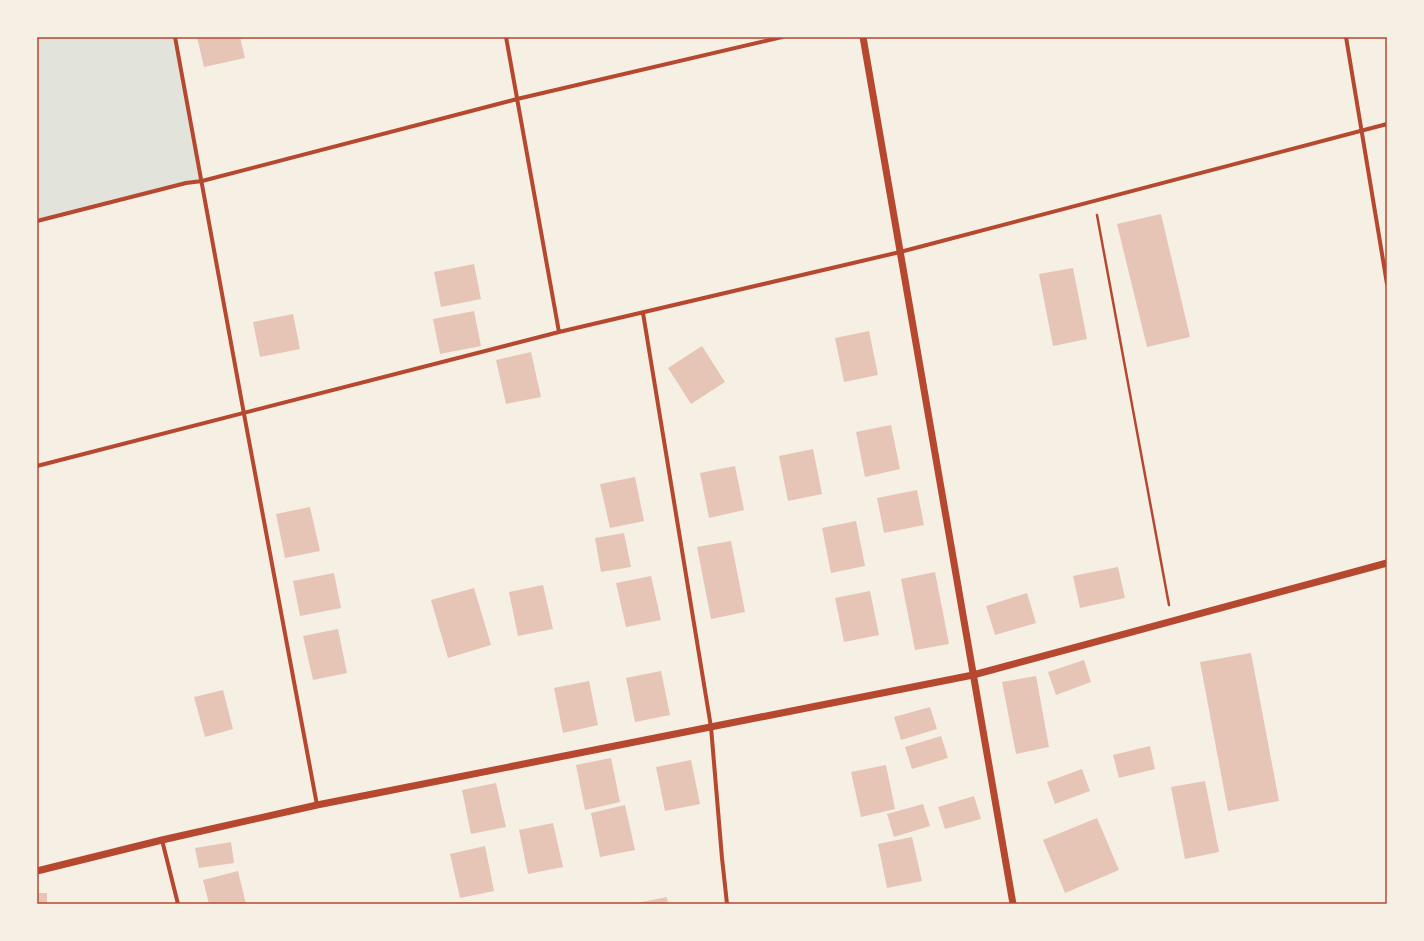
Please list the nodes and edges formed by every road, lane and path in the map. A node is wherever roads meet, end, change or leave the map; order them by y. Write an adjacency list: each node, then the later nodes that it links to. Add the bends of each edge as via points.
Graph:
1 (175, 37): 9 (street)
2 (506, 37): 6 (street)
3 (782, 37): 6 (street)
4 (863, 37): 12 (street)
5 (1346, 37): 8 (street)
6 (517, 99): 9 (street); 15 (street)
7 (1387, 124): 8 (street)
8 (1361, 131): 10 (street); 13 (street)
9 (202, 181): 11 (street); 16 (street)
10 (1095, 201): 12 (street); 19 (path)
11 (37, 221)
12 (900, 252): 14 (street); 20 (street)
13 (1387, 284)
14 (643, 313): 15 (street); 21 (street)
15 (559, 332): 16 (street)
16 (244, 414): 17 (street); 22 (street)
17 (37, 466)
18 (1387, 563): 19 (street)
19 (1172, 621): 20 (street)
20 (973, 675): 21 (street); 27 (street)
21 (711, 727): 22 (street); 26 (street)
22 (318, 806): 23 (street)
23 (162, 840): 24 (street); 25 (street)
24 (37, 871)
25 (178, 904)
26 (727, 904)
27 (1013, 904)

